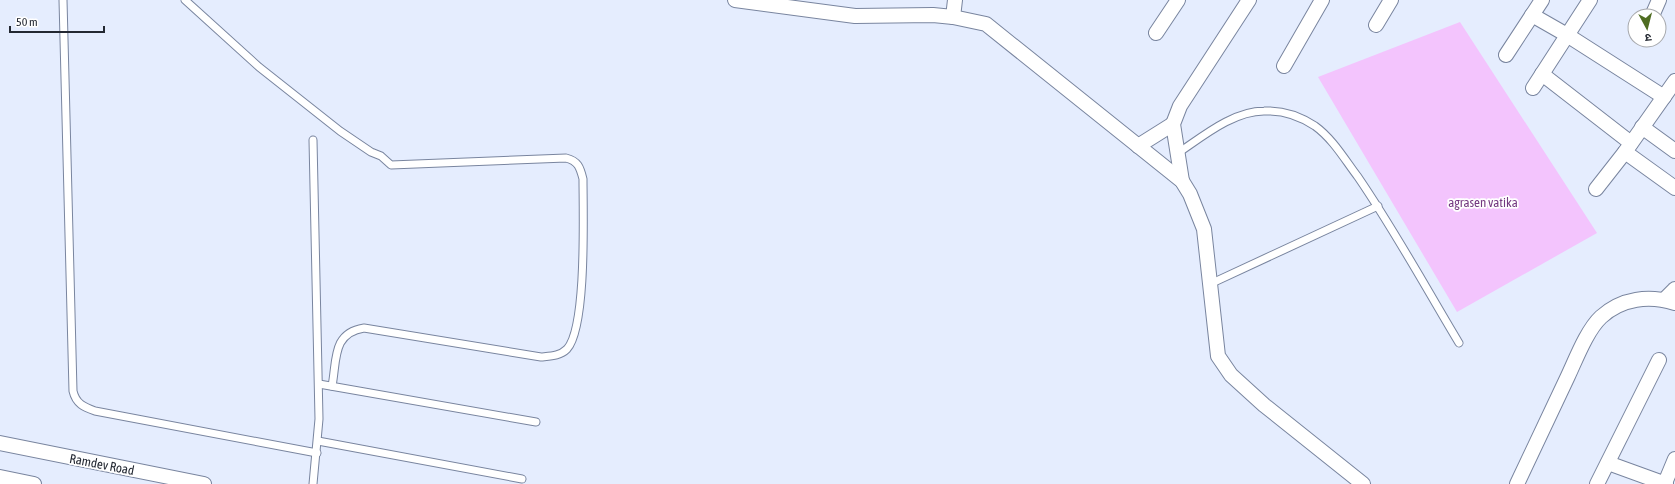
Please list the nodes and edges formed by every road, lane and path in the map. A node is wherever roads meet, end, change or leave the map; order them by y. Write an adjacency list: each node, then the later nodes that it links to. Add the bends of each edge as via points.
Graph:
1 (63, 0): 44 (lane, via 75,399 82,407 95,411)
2 (185, 0): 40 (lane, via 259,67 340,131 391,165 566,158 578,163 581,169 582,289 577,325 573,338 564,351 557,355 542,357 364,328 353,330 340,342)
3 (735, 0): 11 (street)
4 (955, 0): 13 (street)
5 (1178, 0): 15 (street)
6 (1249, 0): 23 (street, via 1180,106)
7 (1322, 0): 18 (street)
8 (1391, 0): 14 (street)
9 (1542, 0): 12 (street)
10 (1590, 0): 16 (street)
11 (763, 2): 13 (street, via 855,16)
12 (1532, 15): 16 (street); 17 (street)
13 (954, 16): 26 (street, via 986,24)
14 (1376, 25)
15 (1156, 33)
16 (1568, 35): 19 (street); 22 (street)
17 (1506, 55)
18 (1284, 66)
19 (1542, 74): 21 (street); 27 (street)
20 (1675, 81): 22 (street)
21 (1533, 88)
22 (1664, 97): 24 (street)
23 (1173, 124): 26 (street); 29 (street)
24 (1642, 127): 27 (street); 28 (street)
25 (313, 140): 39 (lane)
26 (1138, 146): 30 (street)
27 (1628, 148): 31 (street); 32 (street)
28 (1675, 151)
29 (1178, 153): 30 (street); 33 (lane, via 1236,117 1262,110 1286,112 1316,127 1335,145)
30 (1182, 181): 34 (street, via 1195,204 1204,229)
31 (1675, 188)
32 (1596, 189)
33 (1378, 206): 34 (lane); 37 (lane)
34 (1210, 284): 53 (street, via 1218,356 1231,375 1264,405)
35 (1675, 289): 36 (street)
36 (1669, 302): 54 (street, via 1644,299 1628,301 1600,318 1584,341)
37 (1459, 344)
38 (1659, 360): 46 (street)
39 (318, 384): 40 (lane); 42 (lane)
40 (332, 386): 41 (lane)
41 (536, 422)
42 (318, 441): 44 (lane); 48 (lane)
43 (0, 443): 51 (street, Ramdev Road)
44 (317, 453): 52 (lane)
45 (1675, 459): 49 (street)
46 (1608, 463): 49 (street); 55 (street)
47 (0, 477): 50 (street)
48 (522, 479)
49 (1666, 483)
50 (34, 484)
51 (204, 484)
52 (313, 484)
53 (1364, 484)
54 (1517, 484)
55 (1597, 484)

